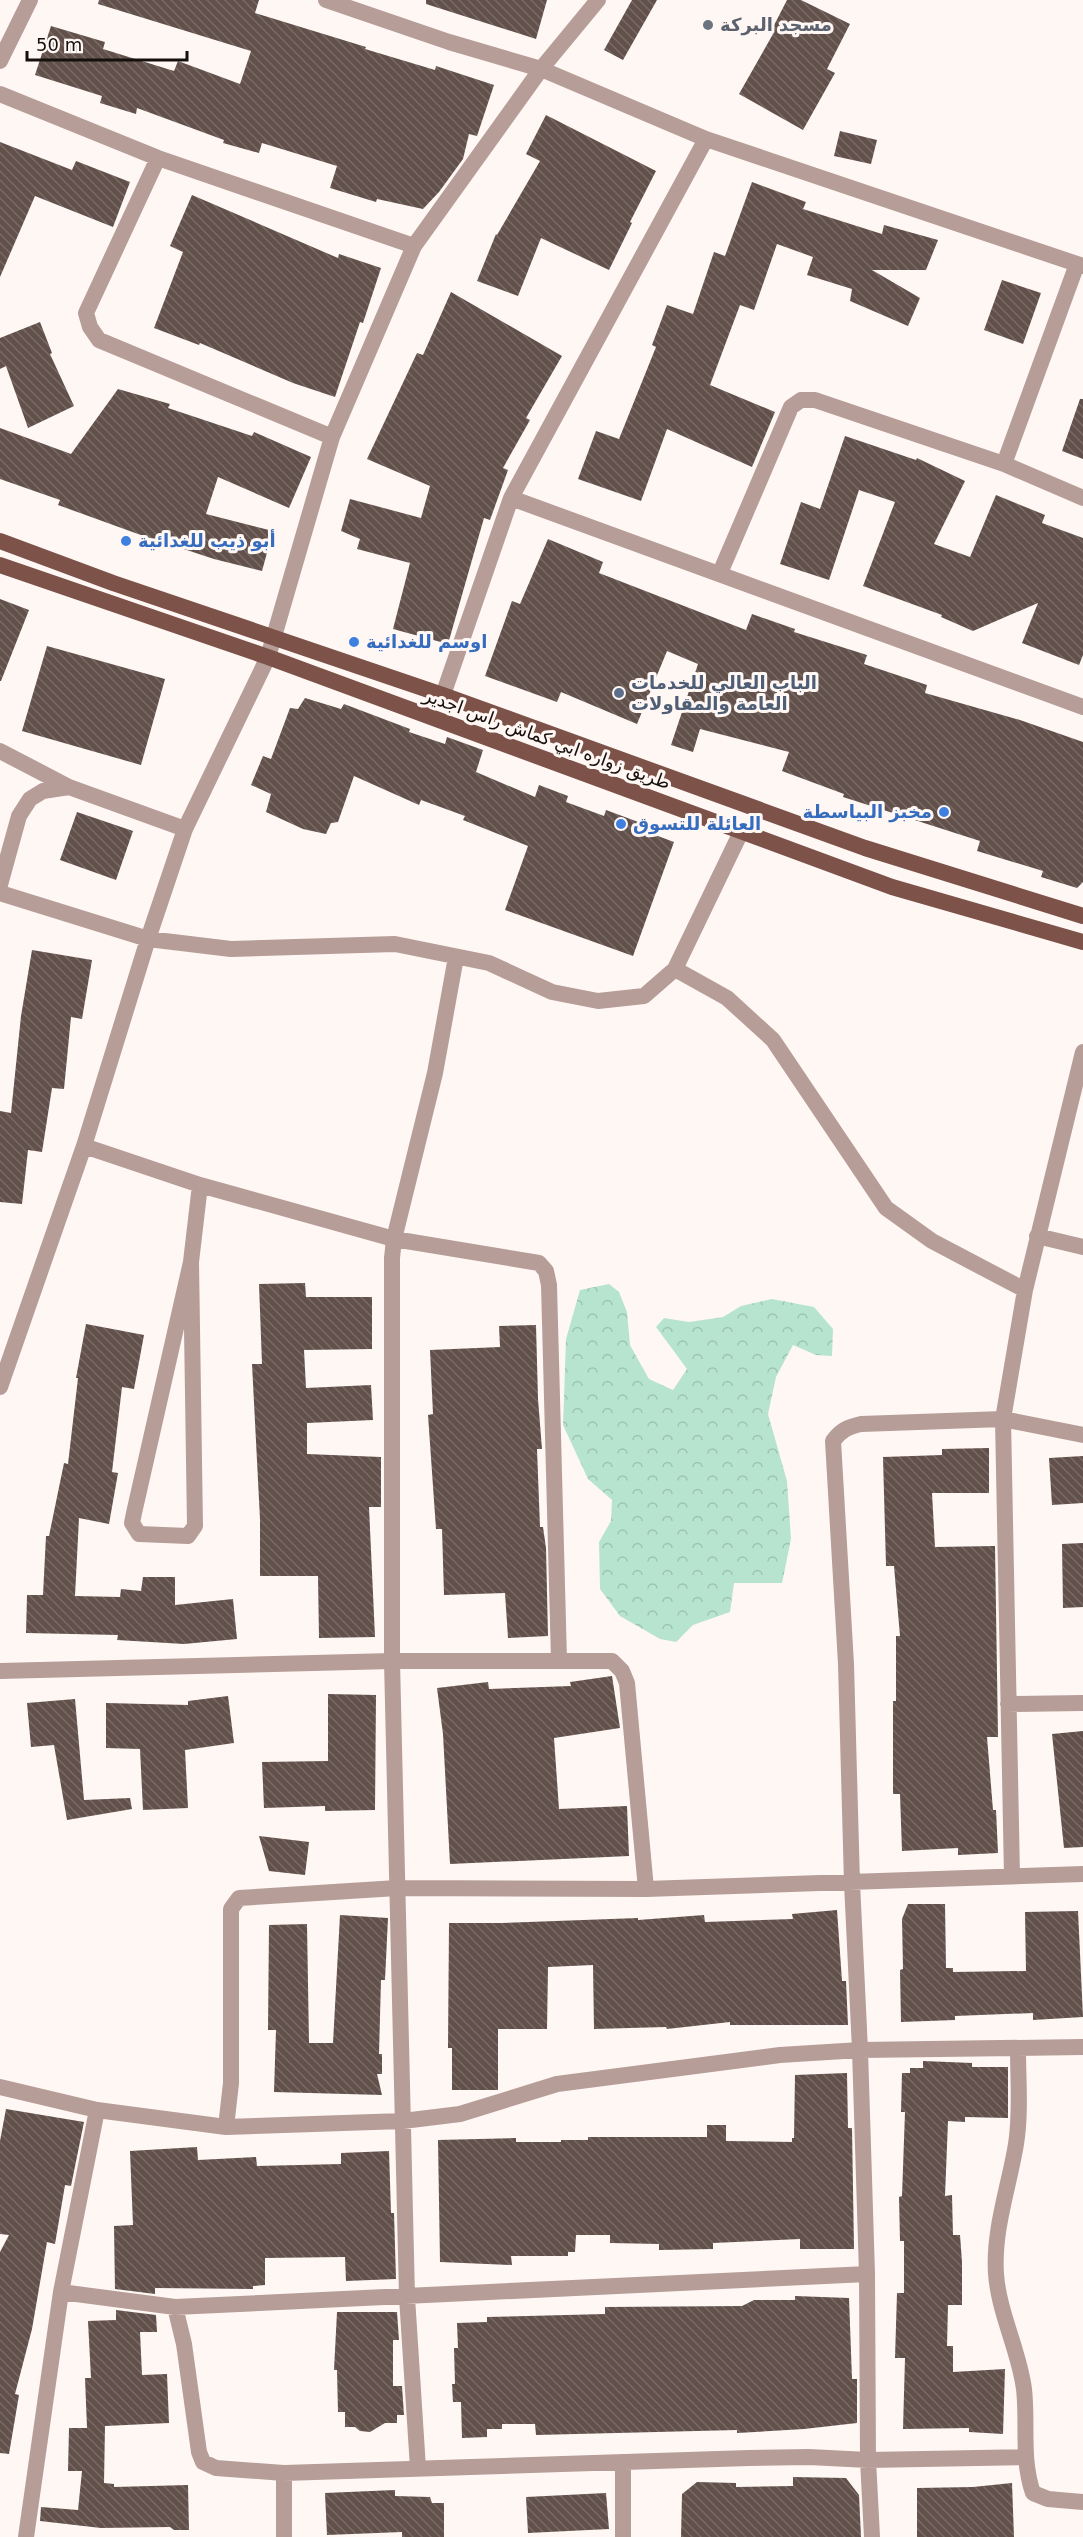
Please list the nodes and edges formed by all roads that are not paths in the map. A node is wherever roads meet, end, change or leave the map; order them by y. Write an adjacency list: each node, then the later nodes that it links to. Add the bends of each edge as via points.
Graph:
1 (30, 0): 4 (street)
2 (326, 0): 5 (street)
3 (598, 0): 5 (street)
4 (0, 61)
5 (541, 69): 7 (street); 9 (street)
6 (0, 94): 8 (street)
7 (706, 139): 10 (street); 13 (street)
8 (158, 158): 9 (street); 11 (street, via 86,314 90,327 99,340)
9 (414, 246): 11 (street)
10 (1080, 265): 12 (street)
11 (332, 437): 18 (street)
12 (1004, 464): 14 (street); 17 (street, via 815,400 801,400 791,407)
13 (512, 498): 17 (street); 20 (street)
14 (1083, 498)
15 (0, 541): 18 (main road)
16 (0, 565): 19 (main road, طريق زواره ابي كماش راس اجدير)
17 (720, 573): 21 (street)
18 (274, 636): 19 (street); 20 (main road)
19 (268, 657): 24 (street); 25 (main road, طريق زواره ابي كماش راس اجدير)
20 (443, 695): 28 (main road, via 865,848)
21 (1083, 707)
22 (0, 752): 23 (street)
23 (69, 787): 24 (street); 26 (street, via 43,790 30,799 19,816)
24 (186, 829): 29 (street)
25 (741, 832): 30 (main road, طريق زواره ابي كماش راس اجدير, via 892,887); 32 (street)
26 (0, 885)
27 (0, 893): 29 (street)
28 (1083, 916)
29 (148, 939): 31 (street, via 231,950 395,944); 34 (street)
30 (1083, 942)
31 (456, 957): 32 (street, via 489,963 552,992 598,1001 644,996); 37 (street, via 435,1073)
32 (675, 969): 40 (street, via 727,998 773,1040 886,1209 932,1240)
33 (1083, 1052): 36 (street)
34 (84, 1146): 35 (street); 41 (street)
35 (201, 1185): 37 (street); 39 (street)
36 (1037, 1236): 38 (street); 40 (street)
37 (394, 1239): 44 (street, via 539,1263 546,1271); 45 (street)
38 (1083, 1246)
39 (191, 1262): 39 (street, via 195,1526 188,1536 139,1534 132,1523)
40 (1025, 1290): 42 (street)
41 (0, 1387)
42 (1003, 1419): 43 (street); 48 (street); 51 (street, via 861,1424 849,1426 833,1441 846,1664)
43 (1083, 1436)
44 (559, 1660): 45 (street); 53 (street, via 612,1661 622,1671 628,1695)
45 (392, 1661): 46 (street); 52 (street)
46 (0, 1671)
47 (1083, 1703): 48 (street)
48 (1008, 1704): 50 (street)
49 (1083, 1874): 50 (street)
50 (1012, 1876): 51 (street)
51 (852, 1883): 53 (street); 56 (street)
52 (397, 1888): 53 (street); 59 (street); 60 (street, via 239,1898 231,1909 231,2083)
53 (646, 1889)
54 (1083, 2047): 55 (street)
55 (1018, 2049): 56 (street); 65 (street, via 1017,2142 996,2240 996,2275 1024,2390)
56 (860, 2050): 59 (street, via 780,2055 556,2084 460,2114); 61 (street)
57 (0, 2088): 58 (street)
58 (98, 2110): 60 (street); 62 (street)
59 (403, 2121): 60 (street); 63 (street)
60 (226, 2127)
61 (867, 2274): 63 (street); 66 (street)
62 (61, 2292): 64 (street); 71 (street)
63 (407, 2297): 64 (street); 68 (street)
64 (175, 2307): 69 (street, via 203,2462 216,2468)
65 (1025, 2457): 66 (street); 70 (street, via 1033,2493 1048,2499)
66 (868, 2460): 67 (street, via 809,2457); 74 (street)
67 (623, 2462): 68 (street); 73 (street)
68 (418, 2468): 69 (street)
69 (284, 2473): 72 (street)
70 (1083, 2502)
71 (26, 2537)
72 (284, 2537)
73 (623, 2537)
74 (872, 2537)

